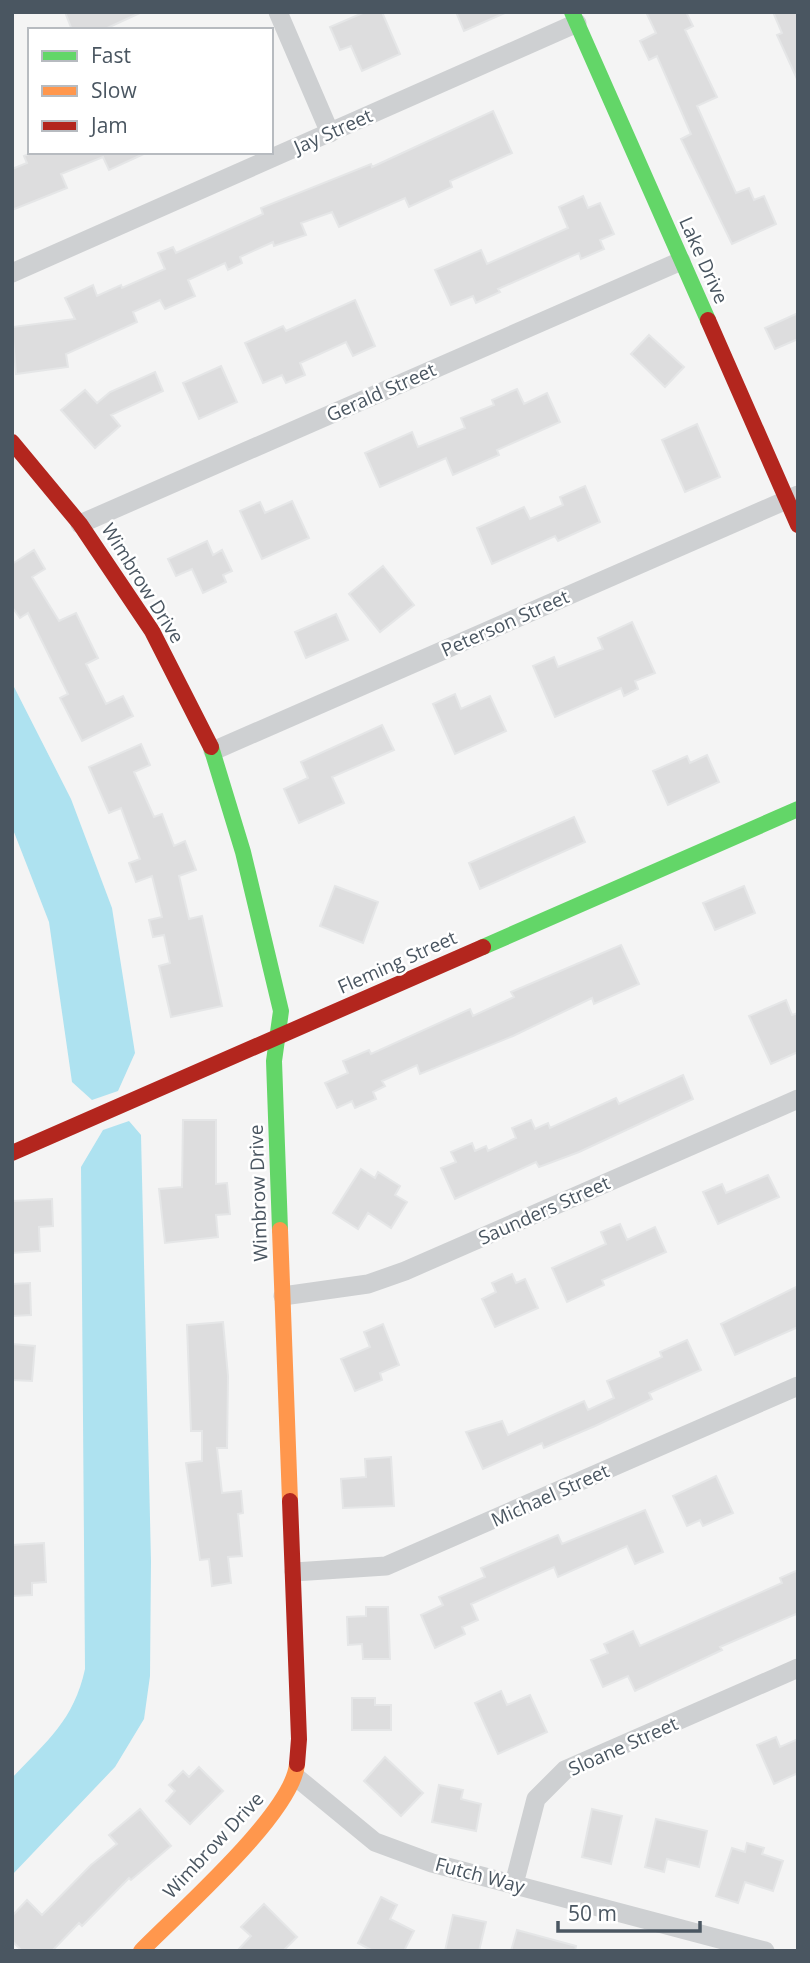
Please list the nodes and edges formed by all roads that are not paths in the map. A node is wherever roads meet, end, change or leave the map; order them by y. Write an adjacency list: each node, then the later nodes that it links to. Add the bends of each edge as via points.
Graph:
1 (278, 12): 3 (street)
2 (575, 18): 3 (street, Jay Street); 4 (street, Lake Drive)
3 (330, 133): 5 (street, Jay Street)
4 (681, 261): 7 (street, Lake Drive); 8 (street, Gerald Street)
5 (12, 273)
6 (12, 442): 8 (street, Wimbrow Drive)
7 (792, 497): 9 (street, Lake Drive); 10 (street, Peterson Street)
8 (80, 524): 10 (street, Wimbrow Drive, via 152,631)
9 (798, 525)
10 (213, 751): 12 (street, Wimbrow Drive, via 243,852 281,1012)
11 (798, 809): 12 (street, Fleming Street)
12 (277, 1038): 14 (street, Fleming Street); 15 (street, Wimbrow Drive, via 274,1061)
13 (798, 1099): 15 (street, Saunders Street, via 405,1271 368,1284)
14 (12, 1153)
15 (283, 1296): 17 (street, Wimbrow Drive)
16 (798, 1385): 17 (street, Michael Street, via 386,1566)
17 (294, 1572): 19 (street, Wimbrow Drive)
18 (798, 1668): 20 (street, Sloane Street, via 565,1770 536,1799)
19 (296, 1777): 20 (street, Futch Way, via 375,1842 432,1863); 21 (street, Wimbrow Drive, via 272,1817)
20 (514, 1884): 22 (street, Futch Way)
21 (141, 1951)
22 (765, 1951)

